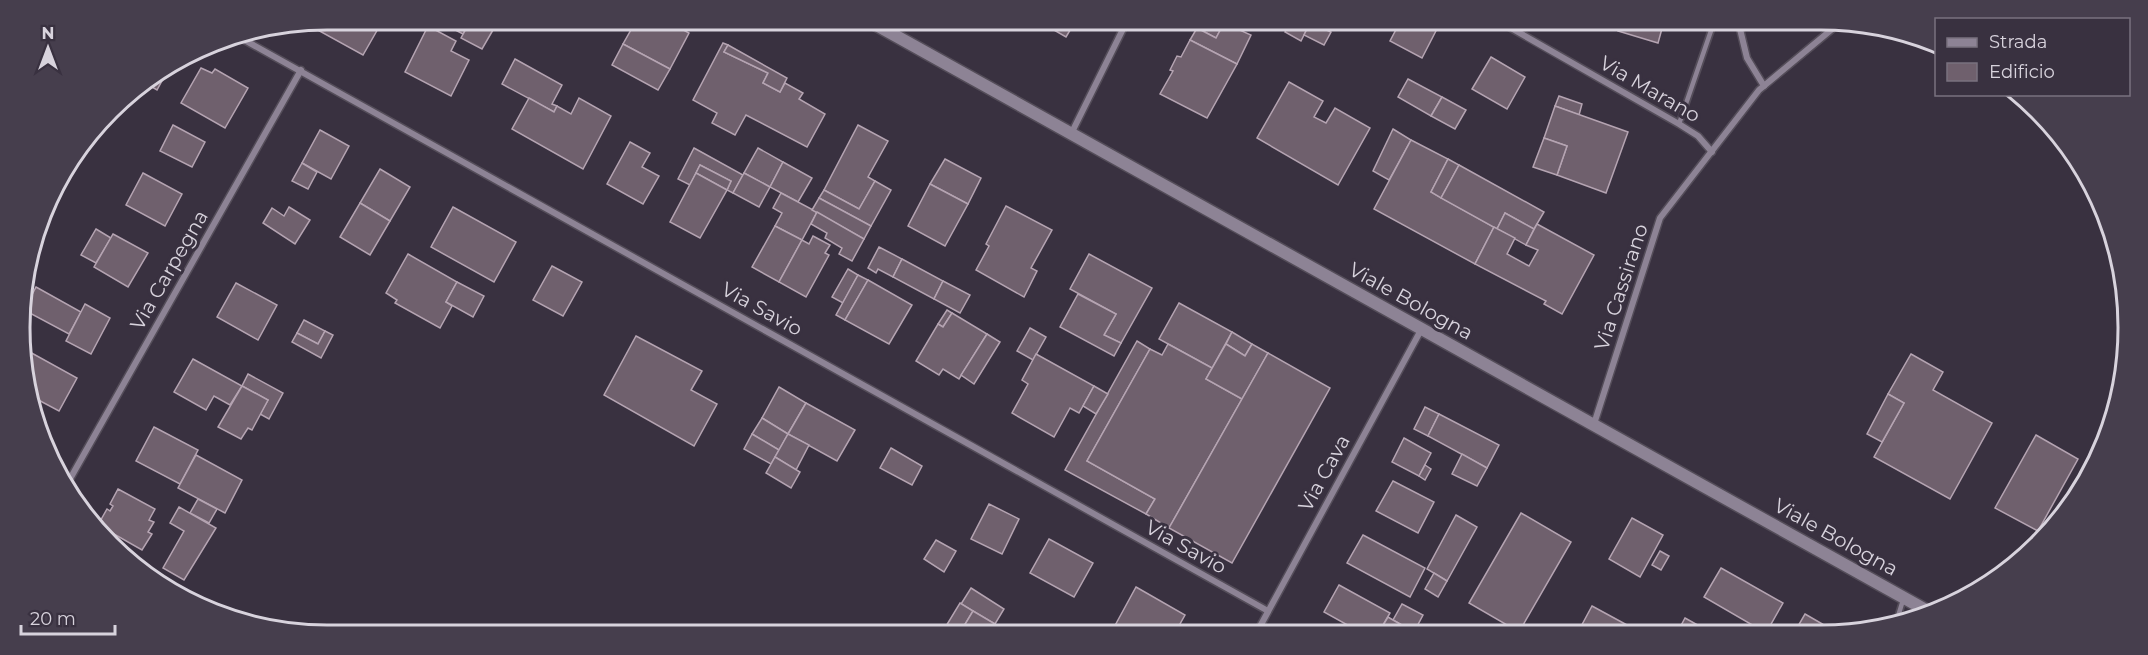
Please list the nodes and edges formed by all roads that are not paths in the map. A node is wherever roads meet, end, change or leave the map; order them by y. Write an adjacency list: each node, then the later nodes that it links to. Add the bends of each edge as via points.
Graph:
1 (886, 30): 11 (main road, Viale Bologna)
2 (1123, 30): 11 (street)
3 (1514, 30): 10 (street, Via Marano)
4 (1711, 30): 10 (lane)
5 (1740, 30): 9 (street, via 1747,58)
6 (1831, 31): 9 (street, Via Cassirano)
7 (247, 41): 8 (street, Via Savio)
8 (301, 70): 15 (street, Via Carpegna); 18 (street, Via Savio)
9 (1764, 86): 12 (street, Via Cassirano)
10 (1678, 124): 12 (street, Via Marano, via 1698,136)
11 (1072, 132): 13 (main road, Viale Bologna)
12 (1712, 152): 14 (street, Via Cassirano, via 1660,218)
13 (1421, 330): 14 (main road, Viale Bologna); 18 (street, Via Cava)
14 (1594, 424): 16 (main road, Viale Bologna)
15 (71, 477)
16 (1904, 597): 17 (main road, Viale Bologna); 19 (lane)
17 (1921, 607)
18 (1268, 611): 20 (street, Via Cava)
19 (1899, 614)
20 (1261, 625)

